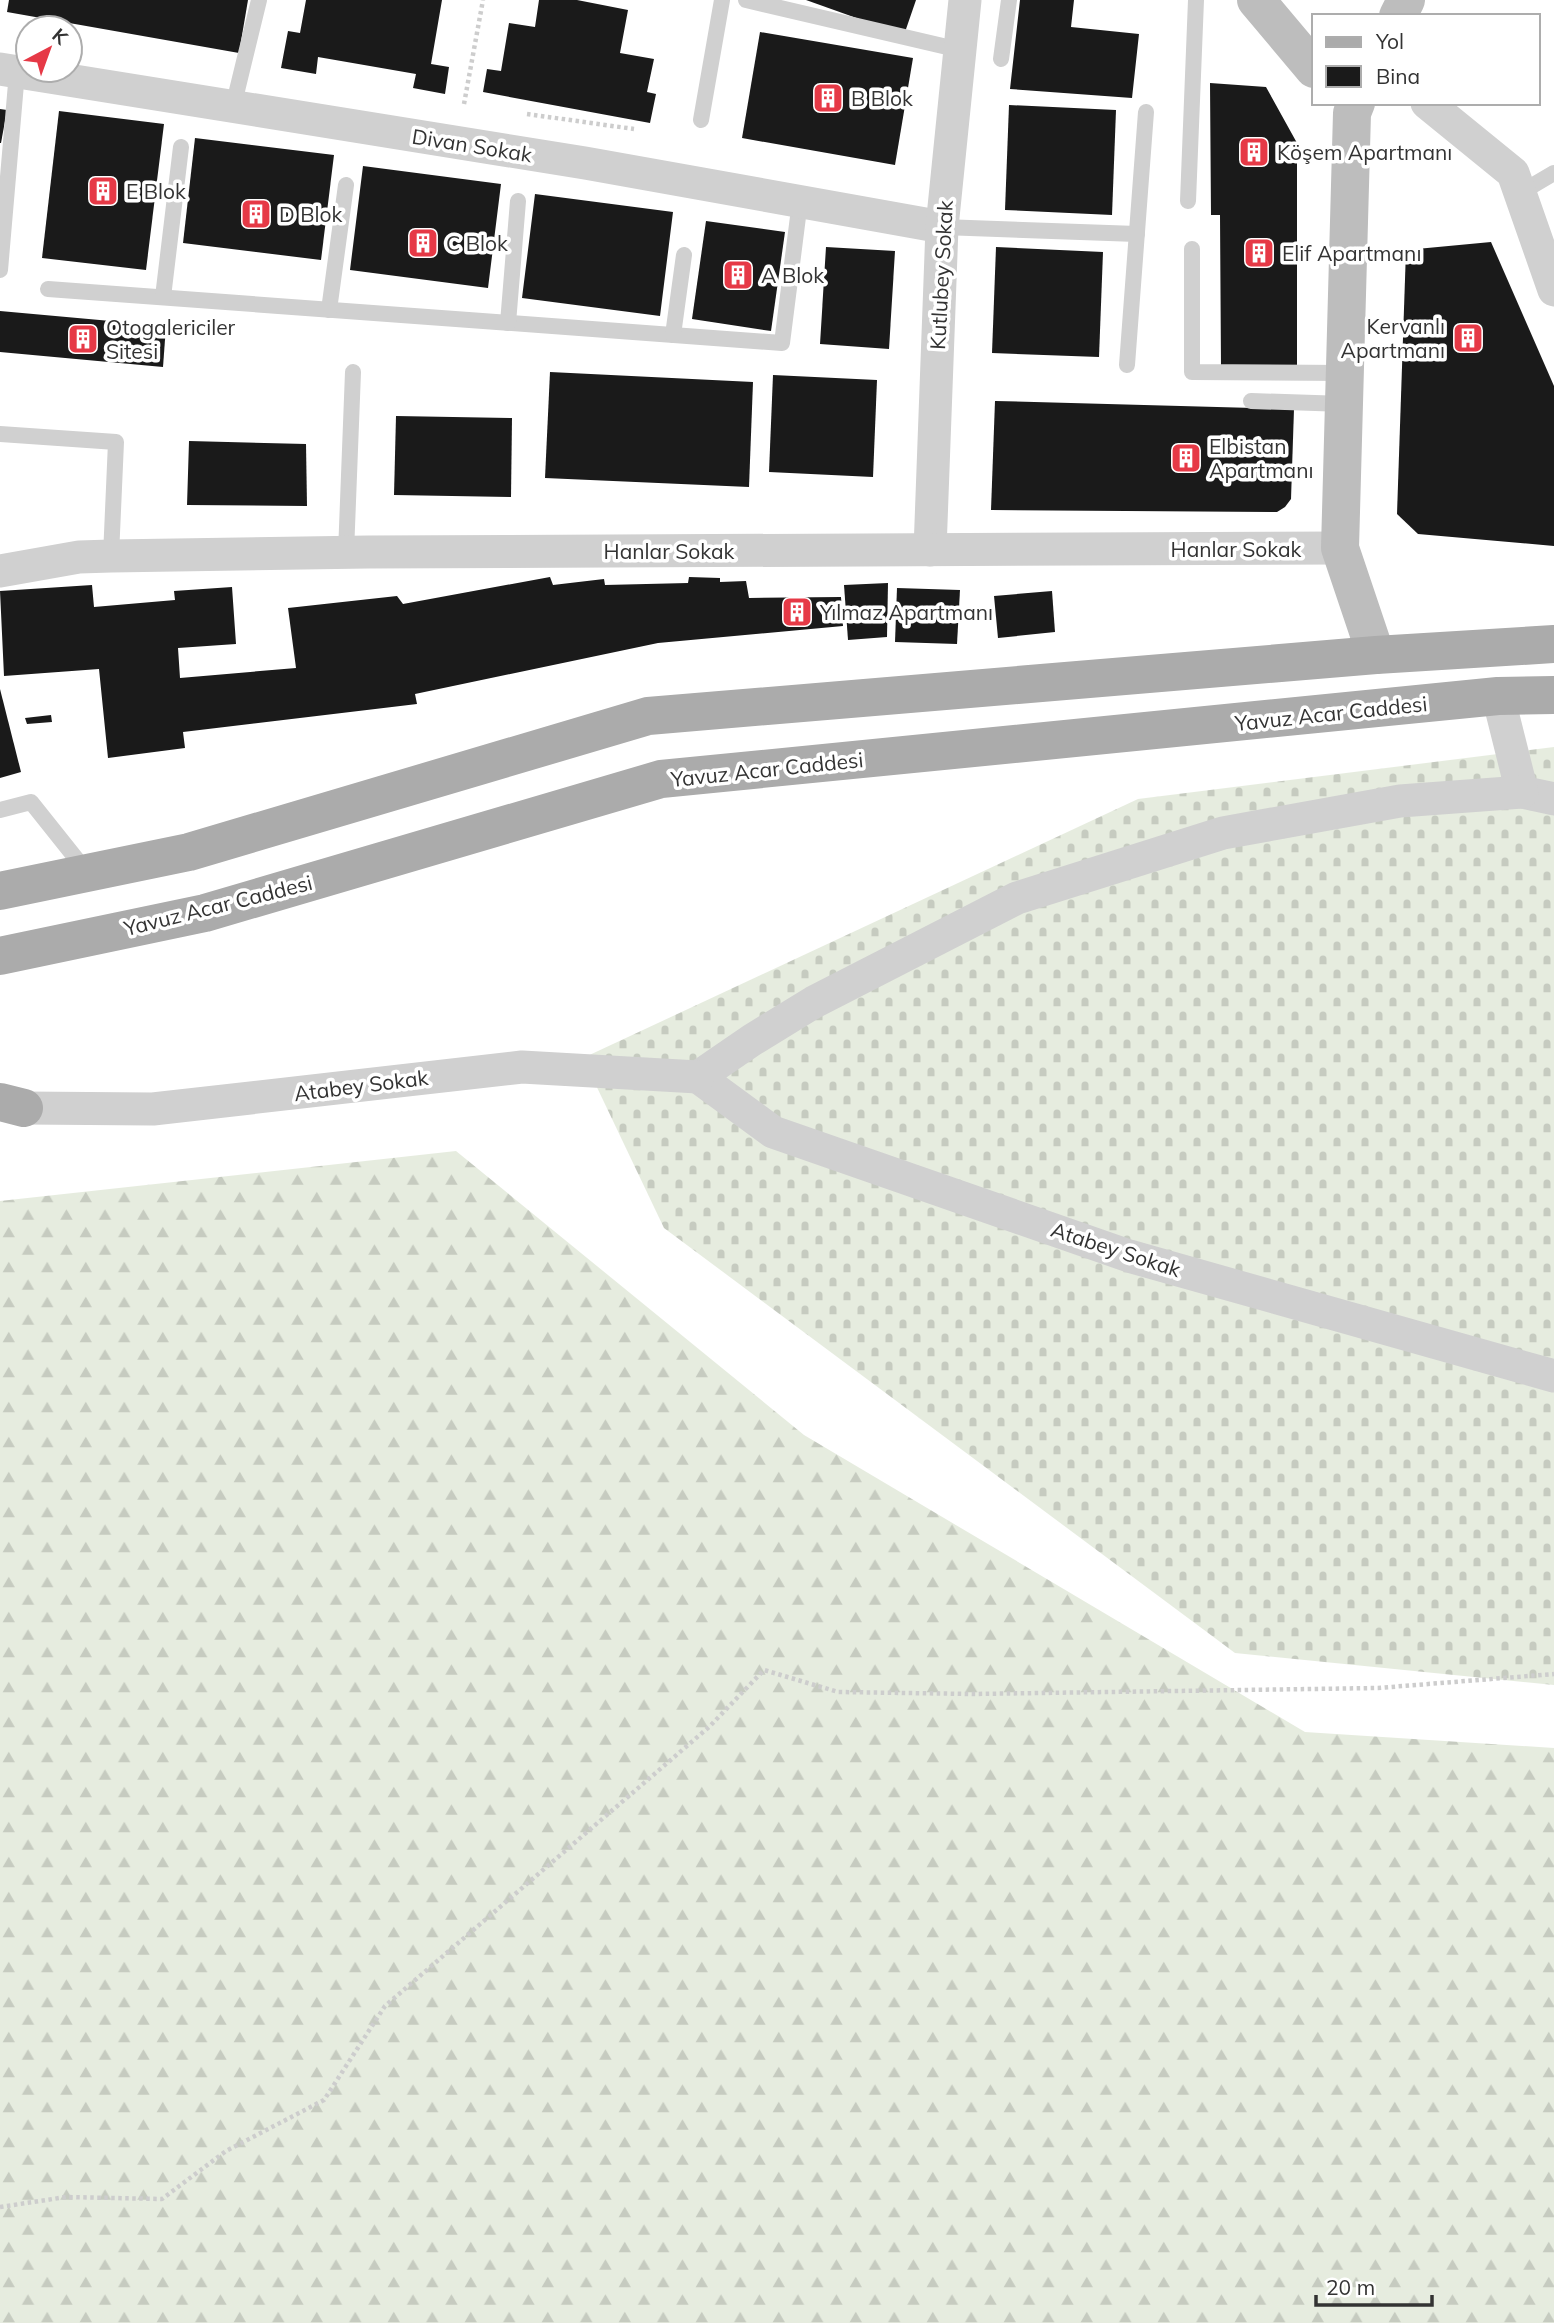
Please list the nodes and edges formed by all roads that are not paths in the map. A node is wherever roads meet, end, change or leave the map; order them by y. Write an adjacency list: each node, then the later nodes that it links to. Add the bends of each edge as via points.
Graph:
1 (259, 0): 13 (lane)
2 (722, 0): 16 (lane)
3 (746, 0): 8 (lane)
4 (965, 0): 8 (street, Kutlubey Sokak)
5 (1009, 0): 9 (lane)
6 (1196, 0): 23 (lane)
7 (1256, 0): 10 (main road)
8 (960, 50): 25 (street, Kutlubey Sokak)
9 (1001, 59)
10 (1312, 67)
11 (8, 71): 13 (street, Divan Sokak); 24 (lane)
12 (1429, 105): 20 (street, via 1513,173)
13 (233, 107): 22 (street, Divan Sokak)
14 (1350, 107): 38 (main road)
15 (1146, 112): 26 (lane)
16 (701, 120)
17 (181, 147): 32 (lane)
18 (1554, 173): 20 (lane)
19 (346, 186): 33 (lane)
20 (1520, 193): 31 (street)
21 (518, 201): 34 (lane)
22 (800, 201): 25 (street, Divan Sokak); 35 (lane, via 782,343)
23 (1188, 201)
24 (2, 212): 29 (lane)
25 (942, 227): 26 (lane); 42 (street, Kutlubey Sokak)
26 (1137, 234): 36 (lane)
27 (1192, 249): 38 (lane, via 1192,372)
28 (684, 256): 35 (lane)
29 (0, 270)
30 (48, 289): 32 (lane)
31 (1554, 289)
32 (163, 297): 33 (lane)
33 (329, 310): 34 (lane)
34 (508, 323): 35 (lane)
35 (673, 335)
36 (1127, 365)
37 (353, 372): 43 (lane)
38 (1345, 389): 39 (lane); 41 (main road)
39 (1251, 401)
40 (0, 434): 44 (lane, via 116,442)
41 (1340, 548): 42 (street, Hanlar Sokak); 47 (main road)
42 (930, 550): 43 (street, Hanlar Sokak)
43 (346, 553): 44 (street, Hanlar Sokak)
44 (111, 556): 45 (street, Hanlar Sokak)
45 (0, 571)
46 (1554, 644): 47 (main road)
47 (1376, 655): 53 (main road, via 648,716 189,852)
48 (1554, 695): 49 (main road, Yavuz Acar Caddesi)
49 (1498, 696): 50 (street); 55 (main road, Yavuz Acar Caddesi, via 661,779 205,913)
50 (1522, 792): 51 (street); 56 (street, via 1400,801 1223,833 1017,898 814,1002)
51 (1554, 799)
52 (0, 810): 53 (lane, via 31,802)
53 (88, 873): 54 (main road)
54 (0, 891)
55 (0, 956)
56 (698, 1077): 57 (street, Atabey Sokak, via 522,1066 153,1109); 58 (street, Atabey Sokak, via 773,1132 1129,1256)
57 (8, 1106)
58 (1554, 1376)

